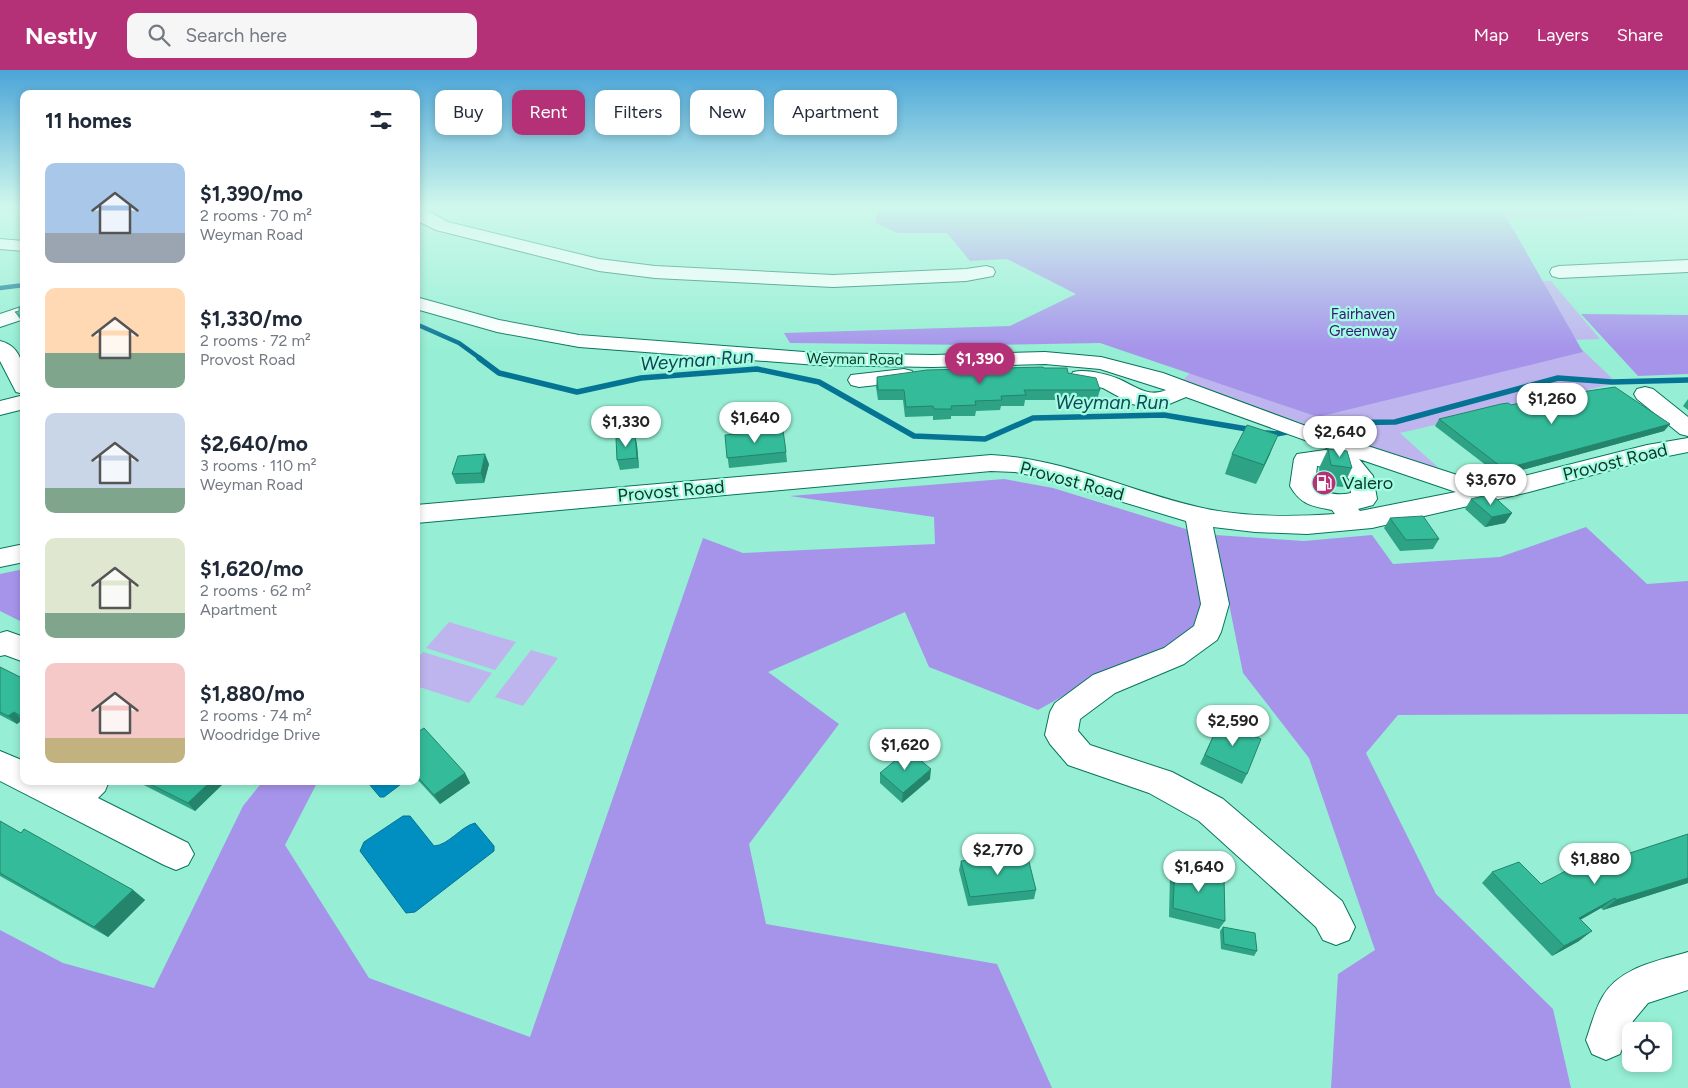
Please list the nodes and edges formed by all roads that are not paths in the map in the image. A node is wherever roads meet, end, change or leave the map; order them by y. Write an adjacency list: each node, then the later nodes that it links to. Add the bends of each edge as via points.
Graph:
1 (553, 254): 3 (street, via 599,265 655,272 833,281)
2 (1688, 266): 4 (street)
3 (986, 272)
4 (1559, 272)
5 (420, 304): 11 (street, Weyman Road, via 497,326 580,341 817,359 932,361 1045,358 1101,363)
6 (20, 314): 7 (street)
7 (0, 321)
8 (0, 347): 9 (street)
9 (20, 379)
10 (859, 380): 11 (street, via 892,376 1034,373 1086,377 1110,383 1140,399 1162,400)
11 (1185, 389): 17 (street, Weyman Road)
12 (1644, 394): 15 (street)
13 (20, 403): 14 (street)
14 (0, 408)
15 (1688, 429)
16 (1688, 445): 18 (street, Provost Road)
17 (1346, 453): 18 (street, Weyman Road); 19 (street, via 1361,476 1364,500); 19 (street, via 1306,459 1302,486 1314,498)
18 (1487, 493): 19 (street, Provost Road, via 1372,519)
19 (1347, 513): 21 (street, Provost Road, via 1290,524)
20 (420, 514): 21 (street, Provost Road, via 991,463 1044,470)
21 (1198, 516): 29 (street, via 1215,604 1207,632 1174,656 1104,684 1066,712 1061,736 1078,755 1160,782 1211,810 1329,914)
22 (20, 554): 23 (street)
23 (0, 558)
24 (0, 765): 25 (street)
25 (20, 775)
26 (52, 785): 27 (street)
27 (81, 791): 28 (street)
28 (176, 854)
29 (1336, 927)
30 (1688, 971): 31 (street, via 1636,988 1617,1009)
31 (1606, 1040)

